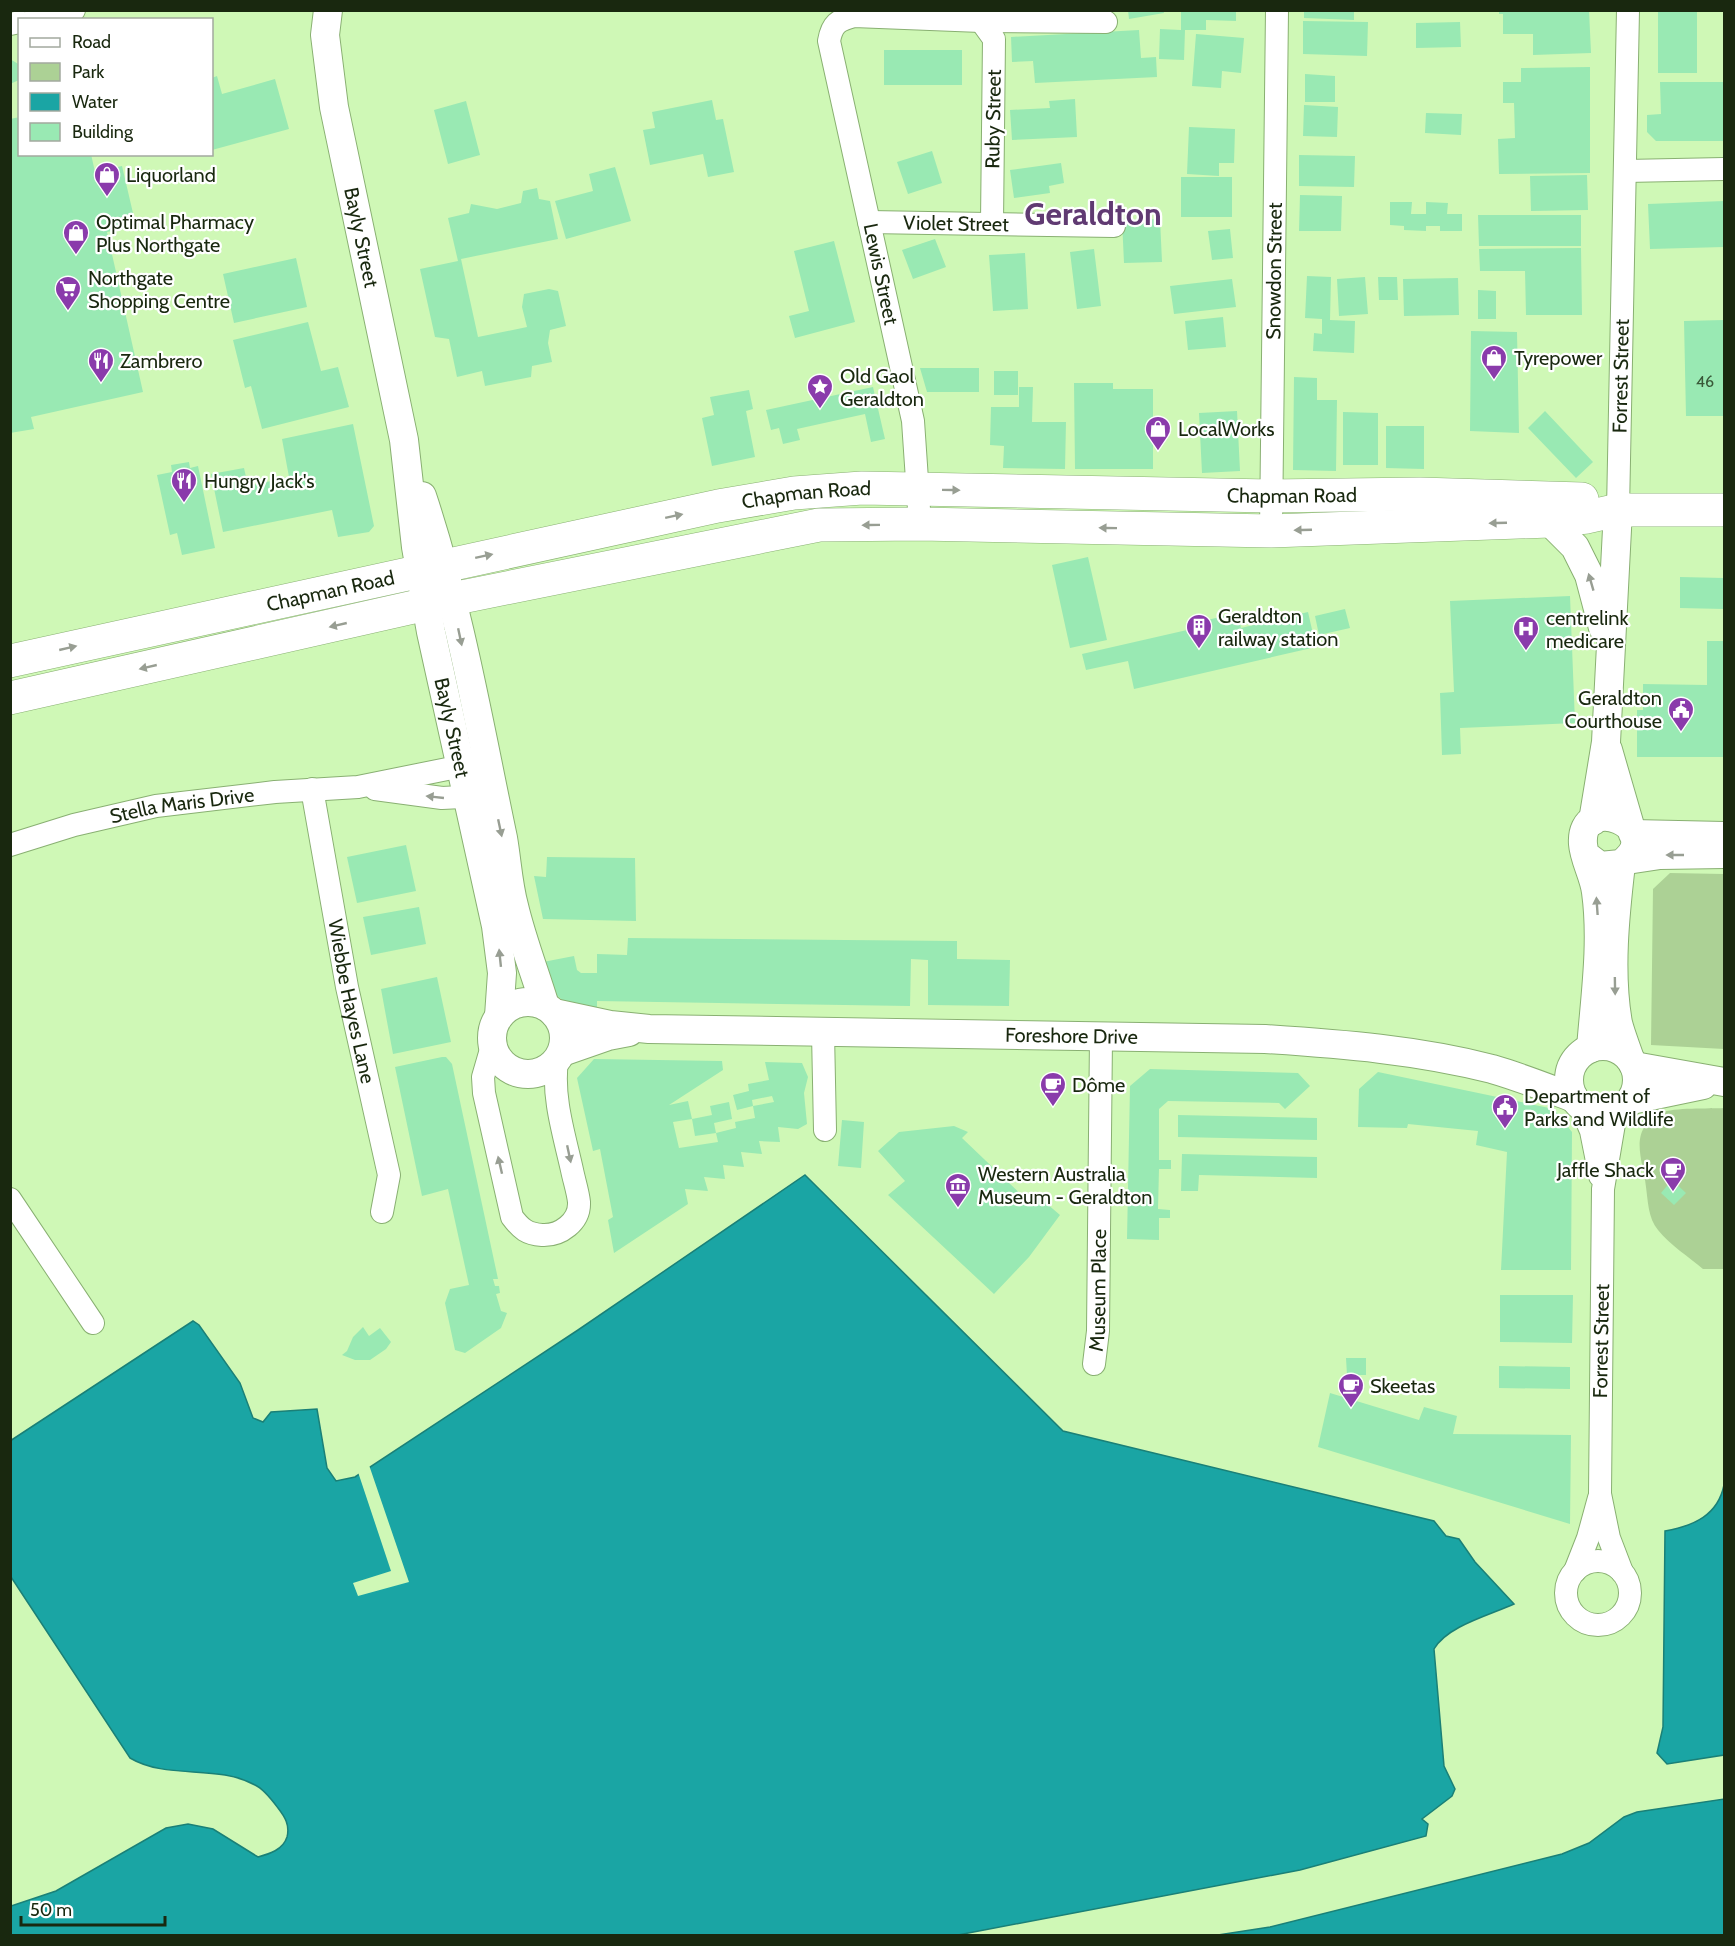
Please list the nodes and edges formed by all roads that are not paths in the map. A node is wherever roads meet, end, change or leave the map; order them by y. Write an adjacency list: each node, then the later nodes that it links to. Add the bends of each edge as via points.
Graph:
1 (74, 10): 4 (street)
2 (1277, 10): 14 (street, Snowdon Street)
3 (1628, 10): 9 (street, Forrest Street)
4 (41, 18)
5 (322, 19): 20 (street, Bayly Street, via 334,107)
6 (981, 21): 7 (street); 10 (street, Lewis Street, via 854,16 840,19 832,27 829,41); 11 (street, Ruby Street, via 994,39)
7 (1106, 22)
8 (1725, 169): 9 (street)
9 (1626, 171): 15 (street, Forrest Street)
10 (869, 222): 11 (street, Violet Street); 13 (street, Lewis Street, via 913,421)
11 (992, 222): 12 (street, Violet Street)
12 (1114, 226)
13 (919, 489): 14 (main road, Chapman Road, one-way to 14); 18 (street, Lewis Street); 20 (main road, Chapman Road, one-way to 13, via 794,493)
14 (1270, 496): 15 (main road, Chapman Road, via 1420,494 1585,499); 19 (street, Snowdon Street)
15 (1618, 510): 16 (main road, Chapman Road); 17 (main road, Chapman Road, via 1587,518); 22 (street, Forrest Street)
16 (1725, 510)
17 (1548, 521): 19 (main road, Chapman Road, one-way to 19); 22 (street, one-way to 17, via 1589,575 1575,547)
18 (920, 524): 19 (main road, Chapman Road, one-way to 18); 21 (main road, Chapman Road, one-way to 21, via 819,525)
19 (1271, 531)
20 (432, 568): 21 (street, Bayly Street); 23 (main road, Chapman Road, one-way to 20)
21 (439, 601): 24 (main road, Chapman Road, one-way to 24); 26 (street, Bayly Street)
22 (1610, 660): 25 (street, Forrest Street)
23 (10, 661)
24 (10, 698)
25 (1606, 742): 30 (street, Forrest Street); 33 (street, Forrest Street)
26 (474, 764): 27 (street, Stella Maris Drive); 29 (street, Bayly Street)
27 (358, 787): 28 (street, Stella Maris Drive); 29 (street, Stella Maris Drive, one-way to 27, via 442,798)
28 (312, 789): 32 (street, Stella Maris Drive, via 156,806); 52 (street, Wiebbe Hayes Lane, via 347,987 389,1175)
29 (481, 796): 36 (street, Bayly Street, one-way to 36, via 526,952); 37 (street, Bayly Street, one-way to 29, via 502,973)
30 (1593, 821): 33 (street, via 1616,817); 35 (street, via 1584,834)
31 (1725, 836): 33 (street)
32 (10, 845)
33 (1628, 846): 34 (street, one-way to 33, via 1660,855); 35 (street, via 1600,866); 44 (street, Forrest Street, one-way to 44, via 1615,944 1616,1005)
34 (1725, 854)
35 (1588, 857): 42 (street, one-way to 35, via 1598,913)
36 (550, 1009): 37 (street, via 536,1002 515,1004); 38 (street, Foreshore Drive, via 610,1025); 43 (street, via 564,1031)
37 (499, 1016): 41 (street)
38 (649, 1029): 39 (street, Foreshore Drive); 43 (street, Foreshore Drive, via 608,1036)
39 (824, 1033): 40 (street, Foreshore Drive); 49 (street)
40 (1101, 1037): 45 (street, Foreshore Drive, via 1339,1044 1413,1053); 54 (street, Museum Place, via 1098,1330)
41 (492, 1046): 43 (street, via 502,1064 520,1074 540,1073); 43 (street, one-way to 41, via 556,1097 579,1204 572,1222 562,1231 536,1234 522,1230 512,1217 484,1094 483,1077)
42 (1583, 1054): 44 (street, via 1611,1047); 45 (street, Foreshore Drive, via 1551,1066); 47 (street, via 1569,1080)
43 (559, 1056)
44 (1632, 1062): 46 (street); 48 (street, via 1638,1081)
45 (1493, 1070): 47 (street, Foreshore Drive)
46 (1719, 1082): 48 (street)
47 (1577, 1101): 48 (street, via 1597,1113); 50 (street, Forrest Street, via 1591,1131)
48 (1624, 1106): 50 (street, Forrest Street)
49 (825, 1130)
50 (1603, 1189): 55 (street, Forrest Street)
51 (13, 1208): 53 (street)
52 (382, 1212)
53 (93, 1323)
54 (1094, 1364)
55 (1600, 1494): 56 (street, Forrest Street); 57 (street, Forrest Street, via 1609,1538)
56 (1575, 1570): 57 (street, via 1595,1561); 57 (street, Forrest Street, via 1569,1580 1568,1602 1581,1619 1602,1625 1626,1609 1630,1590)
57 (1622, 1572)

